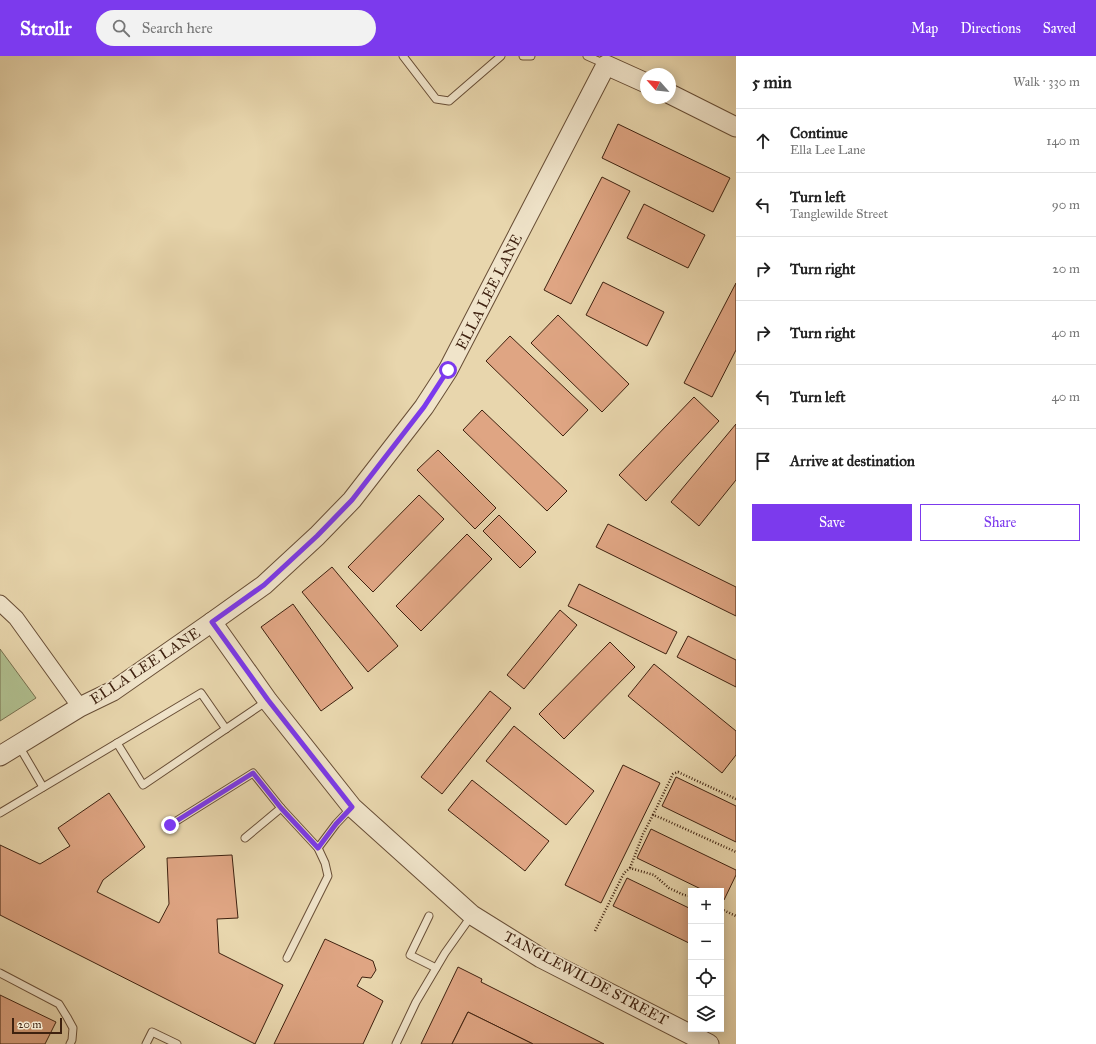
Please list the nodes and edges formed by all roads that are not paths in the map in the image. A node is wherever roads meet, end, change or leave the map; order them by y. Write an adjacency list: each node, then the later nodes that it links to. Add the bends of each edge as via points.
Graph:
1 (403, 56): 2 (lane, via 436,99 449,101)
2 (502, 56)
3 (523, 56): 4 (lane)
4 (531, 56)
5 (587, 56): 6 (lane)
6 (606, 65): 7 (street); 11 (street, ELLA LEE LANE, via 448,370 424,407 352,500 317,536 264,585)
7 (640, 80)
8 (676, 97): 9 (street)
9 (736, 127)
10 (0, 603): 13 (street, via 16,618)
11 (212, 622): 12 (street, TANGLEWILDE STREET); 13 (street, ELLA LEE LANE, via 112,691)
12 (268, 700): 14 (lane); 19 (street, TANGLEWILDE STREET)
13 (80, 707): 16 (street, ELLA LEE LANE)
14 (226, 729): 15 (lane, via 201,693); 15 (lane, via 143,785)
15 (117, 743): 18 (lane)
16 (18, 745): 17 (street, ELLA LEE LANE); 18 (lane)
17 (0, 756)
18 (43, 787): 21 (lane)
19 (352, 807): 24 (lane); 25 (street, TANGLEWILDE STREET)
20 (281, 808): 22 (lane, via 253,773); 23 (lane); 24 (lane)
21 (0, 813)
22 (170, 825)
23 (245, 838)
24 (318, 848): 27 (lane, via 328,876)
25 (472, 915): 28 (lane); 34 (street, TANGLEWILDE STREET, via 541,958)
26 (429, 916): 28 (lane, via 410,955)
27 (287, 958)
28 (436, 968): 33 (lane)
29 (0, 974): 30 (lane, via 59,1004 73,1028)
30 (70, 1044)
31 (146, 1044): 32 (lane, via 152,1032)
32 (177, 1044)
33 (396, 1044)
34 (709, 1044)

